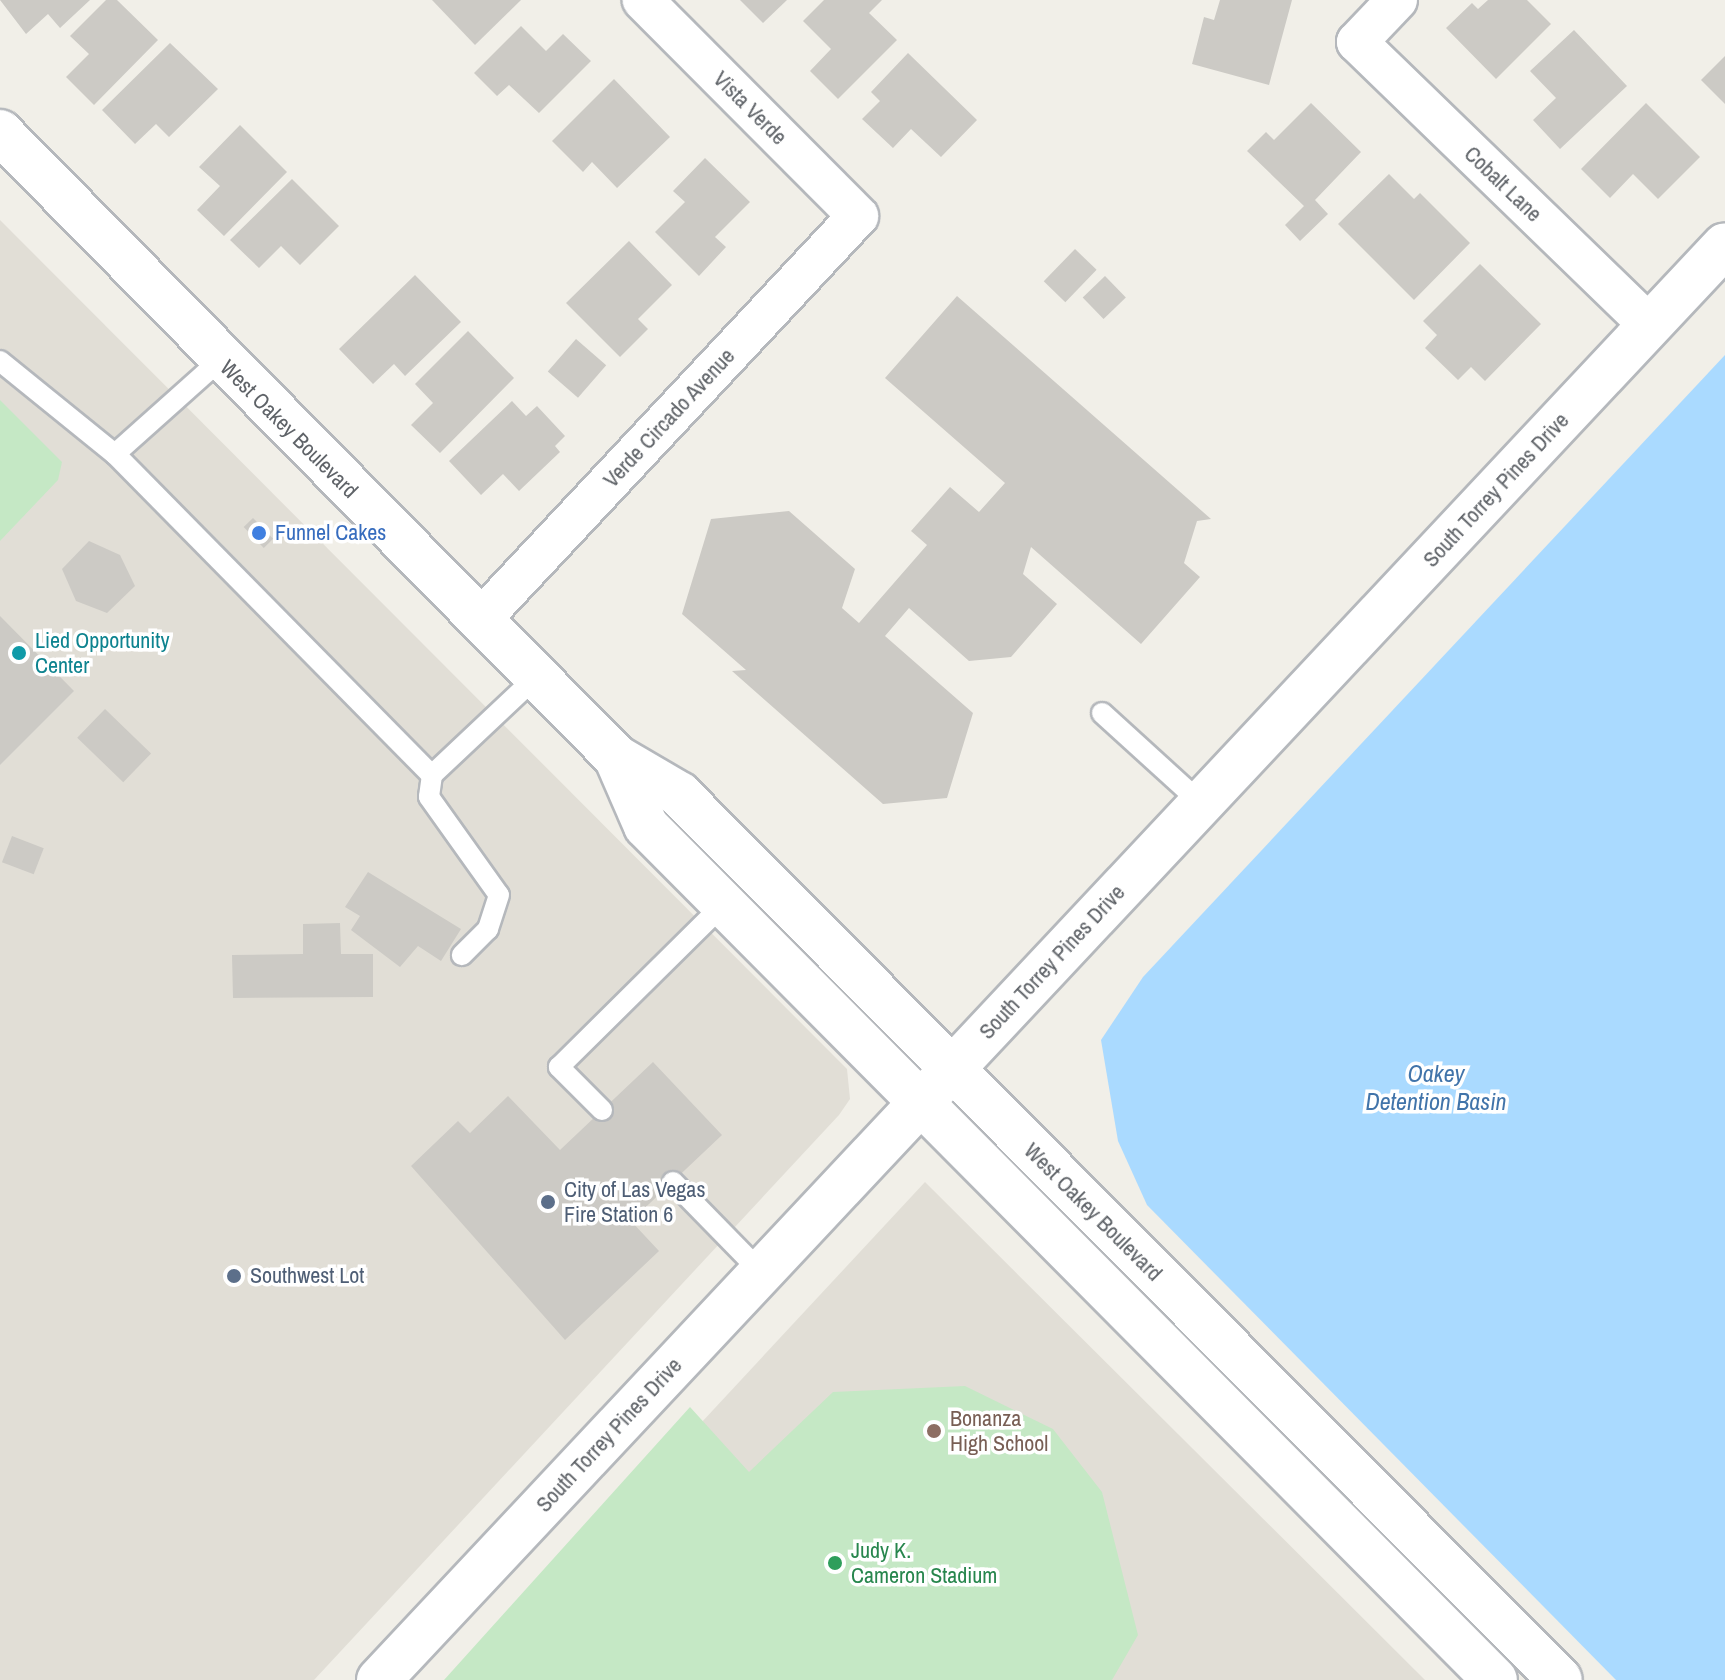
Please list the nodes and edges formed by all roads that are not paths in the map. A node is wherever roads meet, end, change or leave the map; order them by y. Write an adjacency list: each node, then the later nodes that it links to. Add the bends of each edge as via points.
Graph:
1 (643, 0): 4 (street, Vista Verde)
2 (1397, 0): 6 (street, Cobalt Lane, via 1357,42)
3 (6, 150): 7 (main road, West Oakey Boulevard)
4 (858, 216): 10 (street, Verde Circado Avenue)
5 (1725, 245): 6 (main road, South Torrey Pines Drive)
6 (1649, 325): 15 (main road, South Torrey Pines Drive)
7 (220, 360): 9 (lane); 10 (main road, West Oakey Boulevard)
8 (0, 361): 9 (lane)
9 (115, 454): 14 (lane)
10 (480, 620): 11 (main road, West Oakey Boulevard)
11 (536, 677): 13 (main road, West Oakey Boulevard); 14 (lane)
12 (1102, 713): 15 (lane)
13 (616, 757): 16 (main road, West Oakey Boulevard, via 679,794); 17 (main road, West Oakey Boulevard, via 646,826)
14 (432, 775): 18 (lane, via 429,797 499,895 488,929)
15 (1201, 803): 19 (main road, South Torrey Pines Drive)
16 (756, 872): 17 (main road); 19 (main road, West Oakey Boulevard)
17 (724, 904): 20 (main road, West Oakey Boulevard); 21 (lane, via 559,1067)
18 (462, 955)
19 (952, 1069): 20 (main road, South Torrey Pines Drive); 26 (main road, West Oakey Boulevard)
20 (921, 1102): 23 (main road, South Torrey Pines Drive); 25 (main road, West Oakey Boulevard)
21 (602, 1110)
22 (673, 1182): 23 (lane)
23 (762, 1273): 24 (main road, South Torrey Pines Drive)
24 (379, 1680)
25 (1495, 1680)
26 (1560, 1680)

